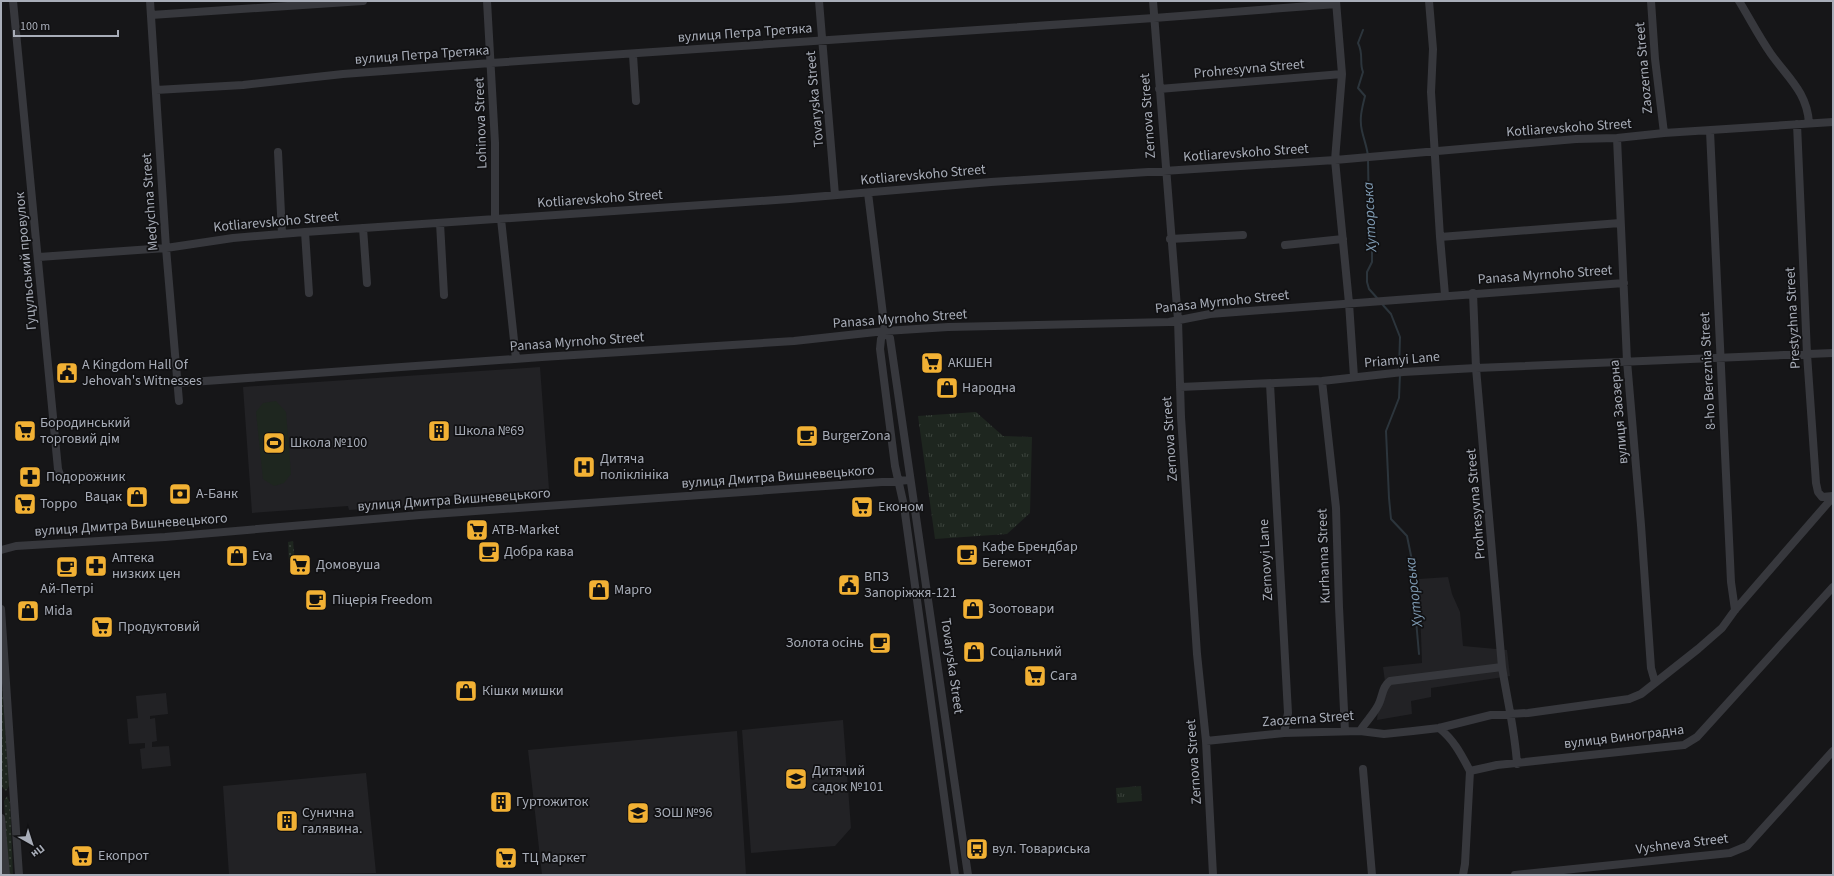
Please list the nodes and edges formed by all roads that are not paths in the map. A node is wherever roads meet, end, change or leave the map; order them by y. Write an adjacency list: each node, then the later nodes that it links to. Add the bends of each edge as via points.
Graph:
1 (13, 1): 44 (street, Гуцульський провулок)
2 (150, 1): 11 (street, Medychna Street)
3 (363, 1): 11 (street)
4 (487, 1): 15 (street, Lohinova Street)
5 (819, 1): 13 (street, Tovaryska Street)
6 (1153, 1): 12 (street, Zernova Street)
7 (1430, 1): 27 (street)
8 (1651, 1): 24 (street, Zaozerna Street)
9 (1739, 1): 21 (street, via 1772,55 1801,93)
10 (1336, 2): 12 (street, вулиця Петра Третяка); 16 (street)
11 (151, 15): 17 (street, Medychna Street)
12 (1154, 18): 13 (street, вулиця Петра Третяка); 18 (street, Zernova Street)
13 (823, 40): 14 (street, вулиця Петра Третяка); 31 (street, Tovaryska Street)
14 (633, 54): 15 (street, вулиця Петра Третяка); 19 (street)
15 (491, 63): 17 (street, вулиця Петра Третяка, via 343,74 243,85); 32 (street, Lohinova Street)
16 (1342, 74): 18 (street, Prohresyvna Street); 28 (street)
17 (156, 90): 43 (street, Medychna Street)
18 (1159, 90): 29 (street, Zernova Street)
19 (636, 101)
20 (1833, 122): 21 (street, Kotliarevskoho Street)
21 (1809, 123): 22 (street, Kotliarevskoho Street)
22 (1797, 124): 23 (street, Kotliarevskoho Street); 55 (street, Prestyzhna Street)
23 (1710, 131): 24 (street, Kotliarevskoho Street); 56 (street, 8-ho Bereznia Street)
24 (1664, 133): 25 (street, Kotliarevskoho Street)
25 (1617, 138): 27 (street, Kotliarevskoho Street); 34 (street, вулиця Заозерна)
26 (278, 152): 37 (street)
27 (1434, 152): 28 (street, Kotliarevskoho Street); 39 (street)
28 (1336, 160): 29 (street, Kotliarevskoho Street); 41 (street)
29 (1165, 171): 30 (street, Kotliarevskoho Street); 40 (street, Zernova Street)
30 (868, 193): 31 (street, Kotliarevskoho Street); 53 (street)
31 (835, 195): 32 (street, Kotliarevskoho Street)
32 (498, 219): 33 (street, Kotliarevskoho Street); 57 (street, Lohinova Street)
33 (440, 223): 35 (street, Kotliarevskoho Street); 49 (street)
34 (1620, 224): 39 (street); 46 (street, вулиця Заозерна)
35 (363, 228): 36 (street, Kotliarevskoho Street); 45 (street)
36 (305, 232): 37 (street, Kotliarevskoho Street); 47 (street)
37 (282, 234): 43 (street, Kotliarevskoho Street)
38 (1243, 235): 40 (street)
39 (1440, 237): 50 (street)
40 (1170, 239): 52 (street, Zernova Street)
41 (1343, 239): 42 (street); 51 (street)
42 (1285, 245)
43 (166, 248): 44 (street, Kotliarevskoho Street); 62 (street, Medychna Street)
44 (39, 256): 66 (street, Гуцульський провулок, via 60,475 67,478)
45 (367, 283)
46 (1624, 283): 48 (street, Panasa Myrnoho Street); 58 (street, вулиця Заозерна)
47 (309, 293)
48 (1473, 293): 50 (street, Panasa Myrnoho Street); 59 (street, Prohresyvna Street)
49 (444, 294)
50 (1445, 295): 51 (street, Panasa Myrnoho Street)
51 (1349, 303): 52 (street, Panasa Myrnoho Street, via 1204,314); 60 (street)
52 (1178, 320): 53 (street, Panasa Myrnoho Street, via 1160,323 948,327); 64 (street, Zernova Street)
53 (885, 331): 57 (street, Panasa Myrnoho Street, via 794,341); 67 (street, Tovaryska Street, via 890,338); 68 (street, Tovaryska Street, via 880,349)
54 (1833, 353): 55 (street, Priamyi Lane)
55 (1807, 354): 56 (street, Priamyi Lane); 69 (street, Prestyzhna Street, via 1816,483 1822,497)
56 (1720, 358): 58 (street, Priamyi Lane); 75 (street, 8-ho Bereznia Street, via 1731,582)
57 (516, 359): 62 (street, Panasa Myrnoho Street)
58 (1627, 361): 59 (street, Priamyi Lane); 77 (street, вулиця Заозерна, via 1650,668)
59 (1476, 368): 60 (street, Priamyi Lane); 76 (street, Prohresyvna Street)
60 (1354, 378): 61 (street, Priamyi Lane)
61 (1322, 381): 63 (street, Priamyi Lane); 80 (street, Kurhanna Street, via 1336,508)
62 (177, 384): 65 (street, Medychna Street)
63 (1270, 384): 64 (street, Priamyi Lane); 82 (street, Zernovyi Lane, via 1288,713)
64 (1180, 387): 83 (street, Zernova Street, via 1197,646)
65 (179, 401)
66 (103, 476)
67 (910, 480): 68 (street, вулиця Дмитра Вишневецького); 70 (street, Tovaryska Street)
68 (898, 482): 71 (street, Tovaryska Street); 72 (street, вулиця Дмитра Вишневецького, via 427,514 165,537 16,546)
69 (1833, 497): 75 (street)
70 (915, 505): 71 (street, via 909,499); 92 (street, Tovaryska Street)
71 (904, 506): 91 (street, Tovaryska Street)
72 (1, 550)
73 (1833, 587): 85 (street, вулиця Виноградна, via 1691,742 1684,745)
74 (1, 609): 90 (street)
75 (1735, 610): 77 (street, via 1722,628)
76 (1502, 666): 78 (street, Prohresyvna Street); 81 (street, Zaozerna Street, via 1390,680 1383,688 1378,706)
77 (1655, 682): 78 (street, via 1641,694 1618,701)
78 (1510, 713): 79 (street); 85 (street, Prohresyvna Street, via 1514,725)
79 (1439, 728): 81 (street, via 1384,734); 87 (street, via 1459,749)
80 (1345, 731): 81 (street, Zaozerna Street); 82 (street, Zaozerna Street)
81 (1360, 731)
82 (1284, 733): 83 (street, Zaozerna Street)
83 (1206, 741): 93 (street, Zernova Street)
84 (1833, 751): 96 (street, Vyshneva Street, via 1747,846 1739,850)
85 (1517, 764): 87 (street, вулиця Виноградна)
86 (1363, 769): 94 (street)
87 (1470, 771): 95 (street)
88 (1, 818): 89 (street)
89 (6, 875)
90 (19, 875)
91 (955, 875)
92 (968, 875)
93 (1213, 875)
94 (1372, 875)
95 (1463, 875)
96 (1514, 875)

